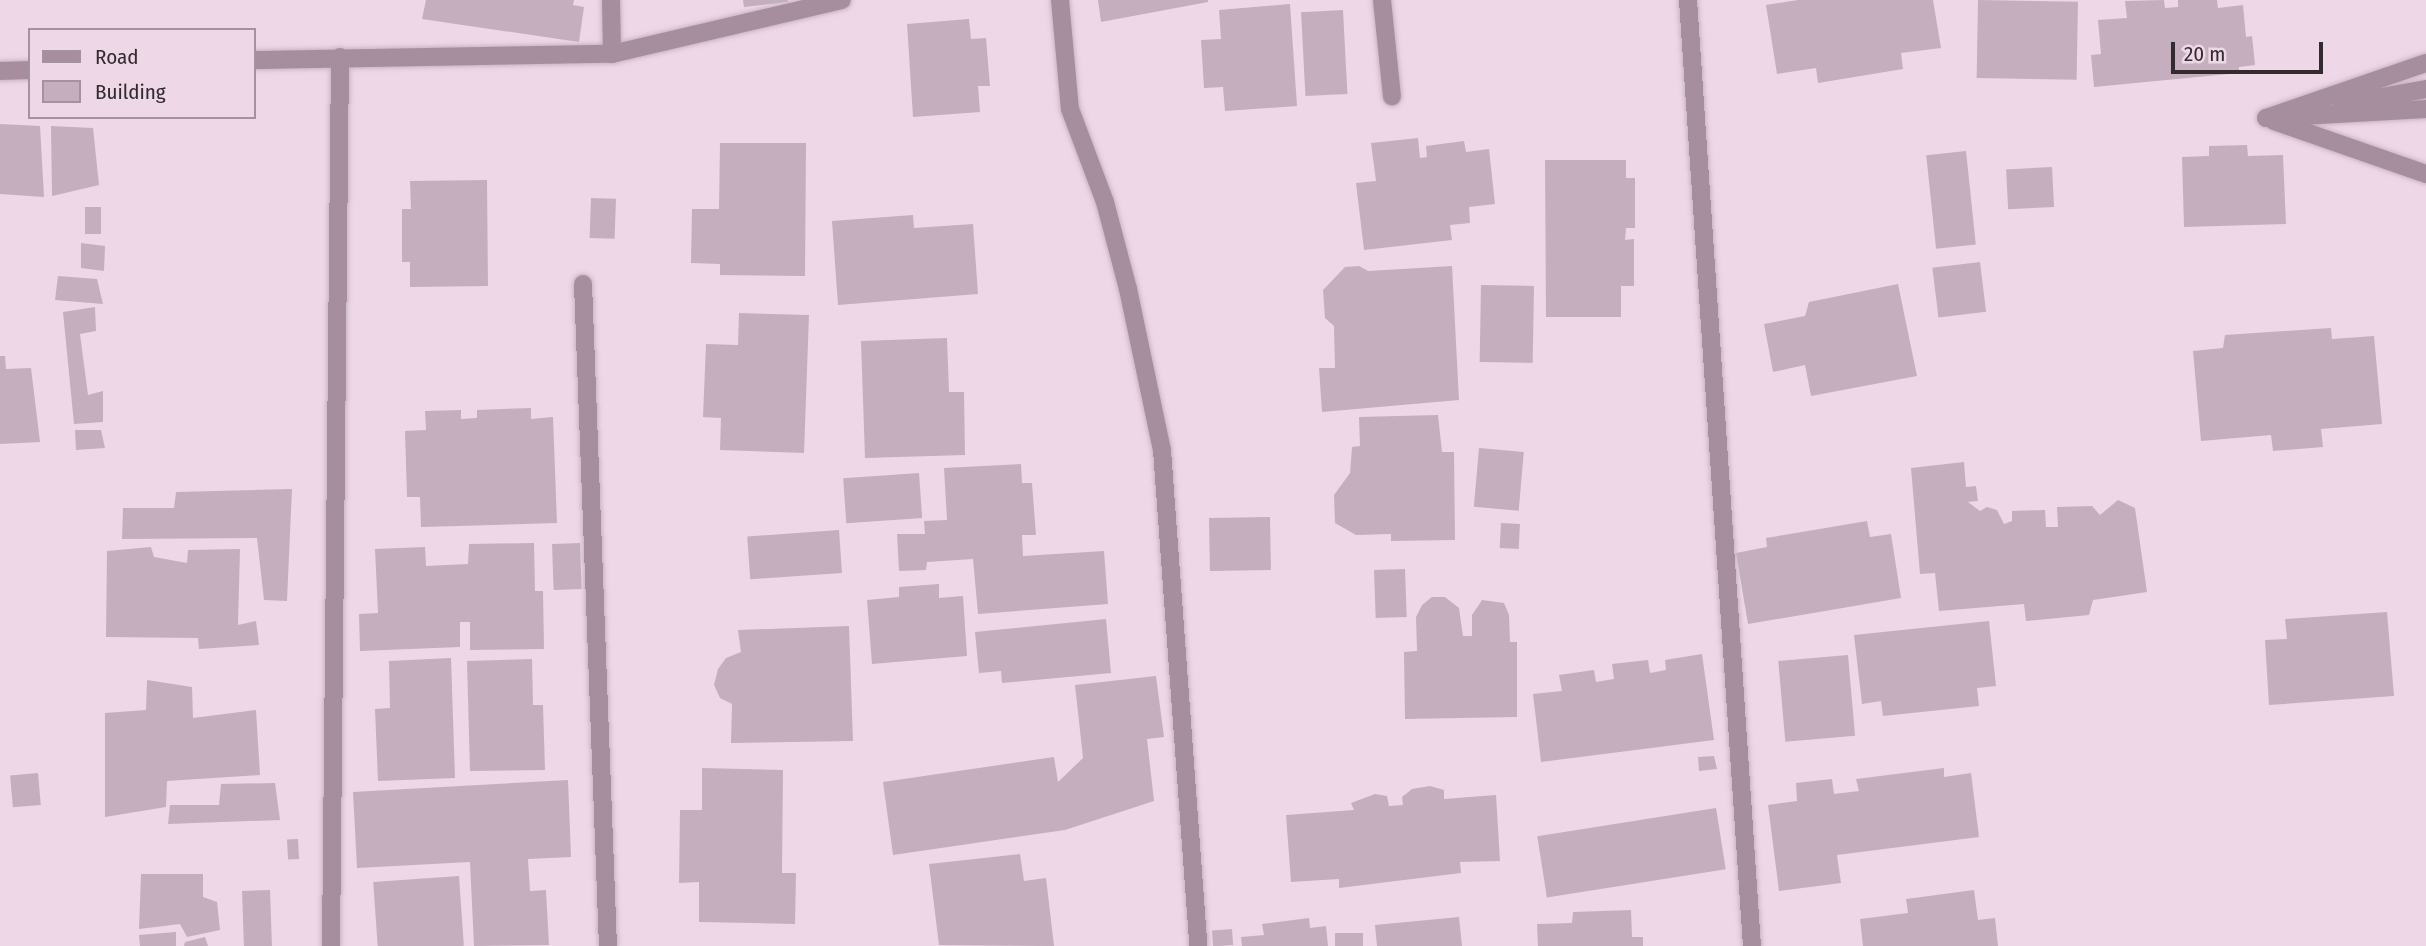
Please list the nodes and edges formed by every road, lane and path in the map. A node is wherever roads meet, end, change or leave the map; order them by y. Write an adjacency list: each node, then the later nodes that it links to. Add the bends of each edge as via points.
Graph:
1 (611, 0): 6 (street)
2 (842, 0): 6 (street)
3 (1060, 0): 20 (street, via 1070,108 1105,202 1129,289 1162,450)
4 (1382, 0): 13 (street)
5 (1688, 0): 21 (street)
6 (612, 54): 7 (street)
7 (340, 57): 8 (street); 18 (street)
8 (256, 60)
9 (2426, 63): 15 (street)
10 (28, 70): 11 (street)
11 (0, 71)
12 (2426, 89): 15 (street)
13 (1392, 96)
14 (2426, 109): 15 (street)
15 (2266, 118): 16 (street)
16 (2426, 174)
17 (583, 284): 19 (street)
18 (331, 946)
19 (608, 946)
20 (1198, 946)
21 (1752, 946)

